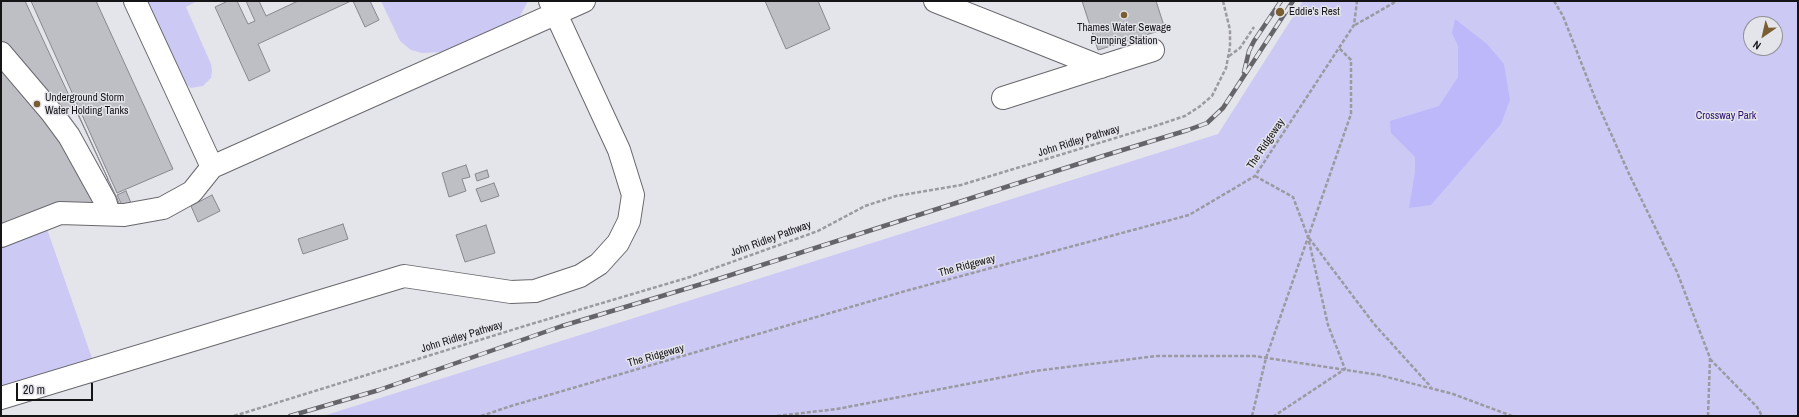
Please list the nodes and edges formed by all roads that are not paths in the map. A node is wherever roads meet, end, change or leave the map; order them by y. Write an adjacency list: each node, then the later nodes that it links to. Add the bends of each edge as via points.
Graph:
1 (134, 1): 9 (lane)
2 (584, 1): 4 (lane)
3 (935, 1): 7 (lane)
4 (553, 8): 9 (lane); 12 (lane, via 619,150 633,195 629,221 618,243 599,264 580,276 535,291 511,292 404,276)
5 (1153, 50): 7 (lane)
6 (1, 52): 10 (lane, via 69,136 105,201)
7 (1101, 67): 8 (lane)
8 (1003, 98)
9 (212, 168): 10 (lane, via 192,192 163,208 124,216)
10 (109, 214): 11 (lane, via 60,212)
11 (1, 236)
12 (1, 398)

